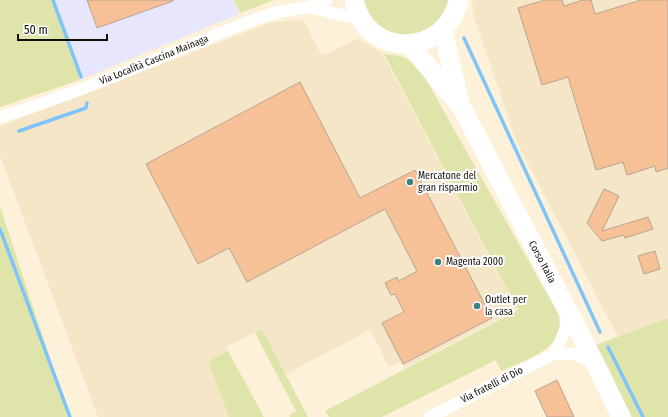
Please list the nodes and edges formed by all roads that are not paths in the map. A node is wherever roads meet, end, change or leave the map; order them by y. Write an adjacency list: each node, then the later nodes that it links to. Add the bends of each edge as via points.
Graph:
1 (326, 0): 4 (street, Via Località Cascina Mainaga)
2 (354, 0): 5 (main road)
3 (459, 0): 6 (main road, via 454,16)
4 (309, 7): 5 (street, Via Località Cascina Mainaga); 9 (street, Via Località Cascina Mainaga, via 259,18 100,82)
5 (362, 20): 7 (main road, via 382,38 390,42)
6 (443, 31): 7 (main road, via 427,40); 8 (main road, Corso Italia)
7 (409, 44): 8 (main road, Corso Italia)
8 (462, 108): 10 (main road, Corso Italia)
9 (0, 117)
10 (569, 314): 11 (street); 12 (main road, Corso Italia)
11 (554, 354): 12 (street, Via fratelli di Dio, via 574,354); 13 (street, Via fratelli di Dio)
12 (595, 362): 14 (main road, Corso Italia)
13 (430, 417)
14 (621, 417)

